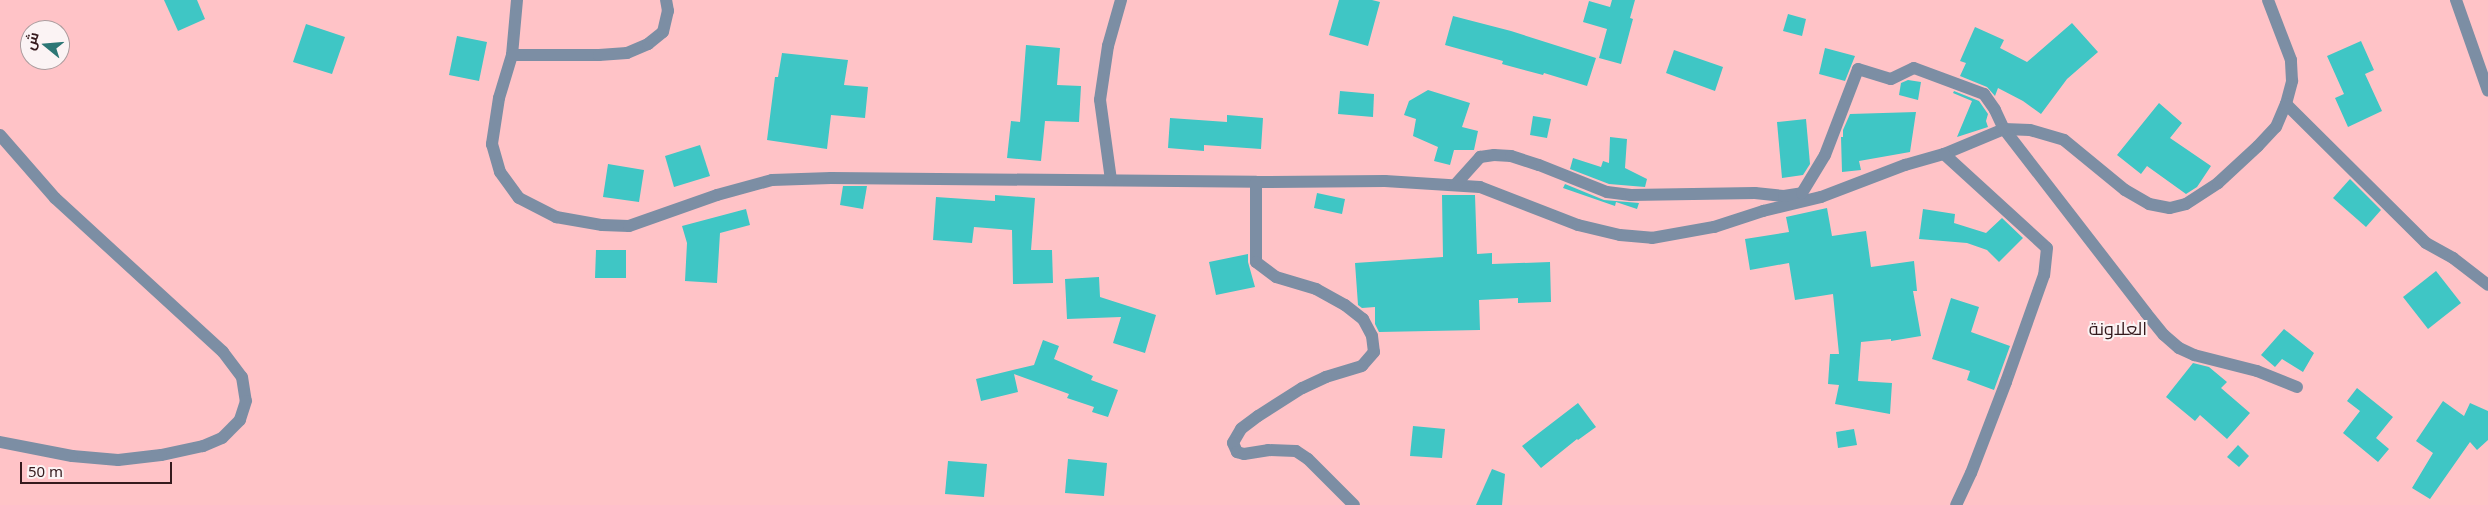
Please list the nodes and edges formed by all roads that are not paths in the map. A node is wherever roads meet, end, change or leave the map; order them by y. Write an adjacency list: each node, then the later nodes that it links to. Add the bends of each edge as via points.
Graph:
1 (517, 0): 6 (street)
2 (666, 0): 6 (street, via 668,11 663,32 648,44 627,53)
3 (1121, 0): 12 (street, via 1108,46 1100,100)
4 (2268, 0): 8 (street, via 2291,60 2292,80)
5 (2456, 0): 7 (street)
6 (512, 55): 12 (street, via 499,98 492,144 500,172 519,198 556,217 629,226 717,195 772,180)
7 (2488, 90)
8 (2286, 104): 9 (street, via 2276,127 2240,164 2202,194 2186,204 2170,208 2149,204 2125,190 2064,140 2030,130); 15 (street, via 2426,243 2453,258)
9 (2004, 129): 11 (street); 14 (street, via 1984,94 1967,86 1914,68 1891,79 1858,69 1825,155 1802,193 1784,196 1754,193 1631,195 1607,192 1539,165 1494,155 1480,156); 16 (street, via 2164,335 2194,355 2257,371)
10 (0, 135): 17 (street, via 55,198 224,352 242,377 246,401 240,420 222,438 203,446 161,455 118,460 72,456)
11 (1944, 154): 14 (street, via 1820,197 1714,227 1652,238 1620,235 1578,225 1501,193); 19 (street, via 2047,248 2044,275 1971,473)
12 (1111, 180): 13 (street)
13 (1256, 182): 14 (street); 18 (street, via 1256,262 1276,277 1316,290 1363,318 1372,336 1374,352 1362,366 1310,384 1258,416 1241,429 1233,443 1238,452 1244,454 1268,450 1296,451 1308,458)
14 (1455, 184)
15 (2488, 285)
16 (2297, 387)
17 (0, 442)
18 (1354, 505)
19 (1956, 505)

